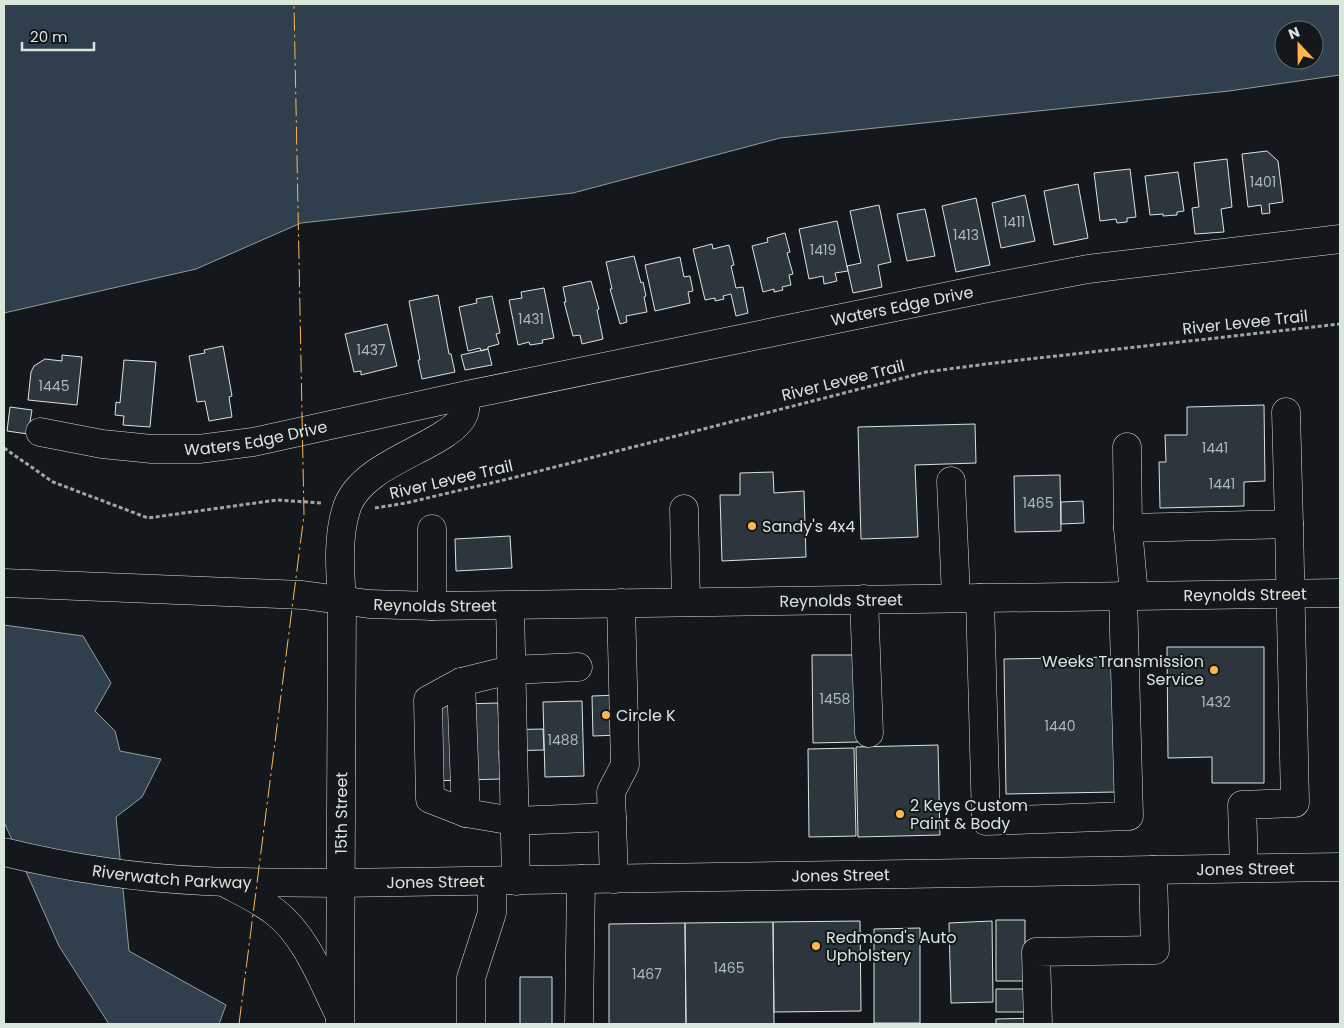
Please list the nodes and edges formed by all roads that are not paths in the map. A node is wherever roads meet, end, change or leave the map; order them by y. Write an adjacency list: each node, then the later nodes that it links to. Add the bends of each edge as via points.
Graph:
1 (1340, 239): 2 (main road, Waters Edge Drive, via 1088,269)
2 (467, 395): 4 (main road, Waters Edge Drive, via 253,442 200,449 102,444); 17 (main road, via 464,415 454,428 376,473 352,495 342,531)
3 (1286, 412): 8 (main road)
4 (40, 432)
5 (1127, 447): 9 (main road)
6 (951, 481): 15 (main road)
7 (684, 509): 18 (main road)
8 (1289, 524): 9 (main road); 12 (main road)
9 (1128, 528): 14 (main road)
10 (432, 529): 20 (main road)
11 (4, 583): 17 (main road, via 303,595)
12 (1290, 593): 13 (main road, Reynolds Street); 14 (main road, Reynolds Street); 29 (main road, via 1295,803 1242,805)
13 (1340, 593)
14 (1128, 595): 15 (main road, Reynolds Street); 15 (main road, via 1129,816 986,821)
15 (968, 598): 16 (main road, Reynolds Street)
16 (864, 599): 18 (main road, Reynolds Street); 24 (main road)
17 (342, 602): 20 (main road, Reynolds Street); 35 (main road, 15th Street)
18 (686, 602): 19 (main road, Reynolds Street)
19 (621, 603): 21 (main road, Reynolds Street); 25 (main road, via 625,764)
20 (432, 606): 21 (main road, Reynolds Street)
21 (510, 606): 23 (main road)
22 (578, 667): 23 (main road)
23 (510, 670): 26 (main road); 26 (main road, via 461,682 428,700 430,799 466,813)
24 (869, 733)
25 (612, 805): 26 (main road); 32 (main road)
26 (514, 821): 34 (main road)
27 (4, 852): 33 (main road, Riverwatch Parkway, via 128,875)
28 (1340, 866): 29 (main road, Jones Street)
29 (1244, 868): 30 (main road, Jones Street)
30 (1153, 870): 32 (main road, Jones Street); 39 (main road, via 1154,950 1036,952)
31 (581, 879): 32 (main road, Jones Street); 34 (main road, Jones Street); 38 (main road)
32 (614, 879)
33 (213, 881): 35 (main road, Riverwatch Parkway); 36 (main road, via 262,903 289,925 303,945)
34 (504, 881): 35 (main road, Jones Street); 37 (main road, via 471,978)
35 (341, 883): 36 (main road, 15th Street)
36 (340, 1020)
37 (472, 1024)
38 (579, 1024)
39 (1038, 1024)

